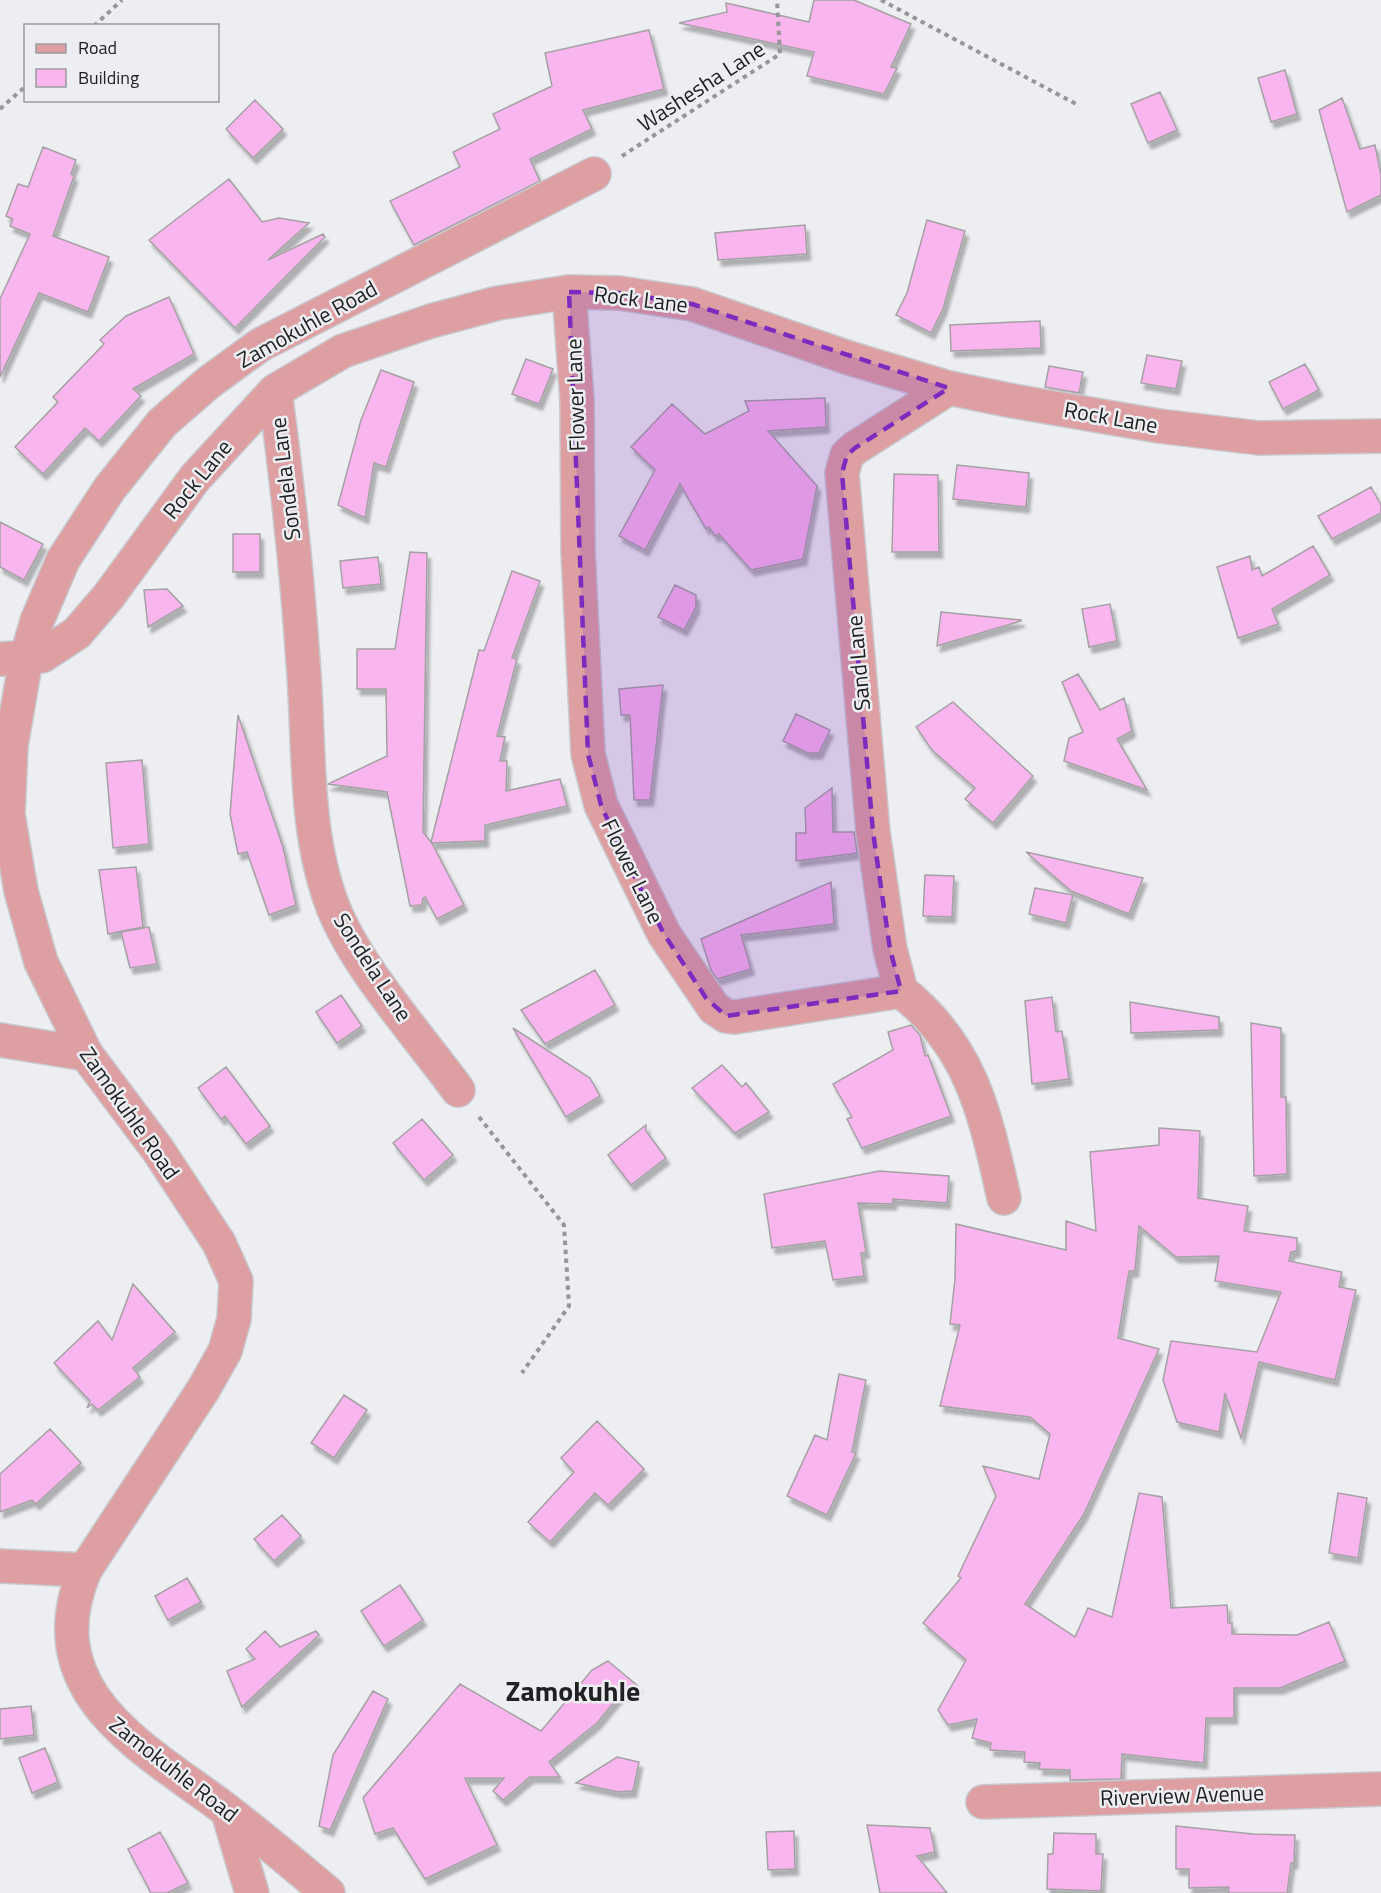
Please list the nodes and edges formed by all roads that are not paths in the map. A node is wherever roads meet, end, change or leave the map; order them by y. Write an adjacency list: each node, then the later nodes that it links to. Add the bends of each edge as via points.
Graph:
1 (594, 174): 6 (street, Zamokuhle Road, via 269,340 208,383 162,423 110,488 63,560 38,621)
2 (569, 292): 3 (street, Rock Lane, via 619,293 692,304); 4 (street, Rock Lane, via 498,303 431,321 343,351); 7 (street, Flower Lane, via 577,400 578,551 588,754 601,805 615,836 664,933 720,1014 735,1017)
3 (949, 388): 5 (street, Rock Lane, via 1159,426 1259,438); 7 (street, Sand Lane, via 855,448 847,455 842,474 873,832 890,949)
4 (275, 391): 6 (street, Rock Lane, via 195,478 77,633 42,656); 10 (street, Sondela Lane, via 304,662 313,829 321,875 334,910 359,954)
5 (1381, 436)
6 (13, 659): 9 (street, Zamokuhle Road, via 8,814 21,891 41,962)
7 (901, 991): 11 (street, via 939,1026 964,1062 984,1113)
8 (0, 1040): 9 (street)
9 (86, 1054): 13 (street, Zamokuhle Road, via 158,1150 219,1243 236,1281 234,1319 225,1351)
10 (458, 1090)
11 (1004, 1198)
12 (0, 1566): 13 (street)
13 (85, 1570): 16 (street, Zamokuhle Road, via 78,1588 72,1635 79,1673 100,1710 126,1736)
14 (1381, 1790): 15 (street, Riverview Avenue)
15 (983, 1802)
16 (228, 1812): 17 (street); 18 (street, Zamokuhle Road)
17 (252, 1893)
18 (328, 1893)

